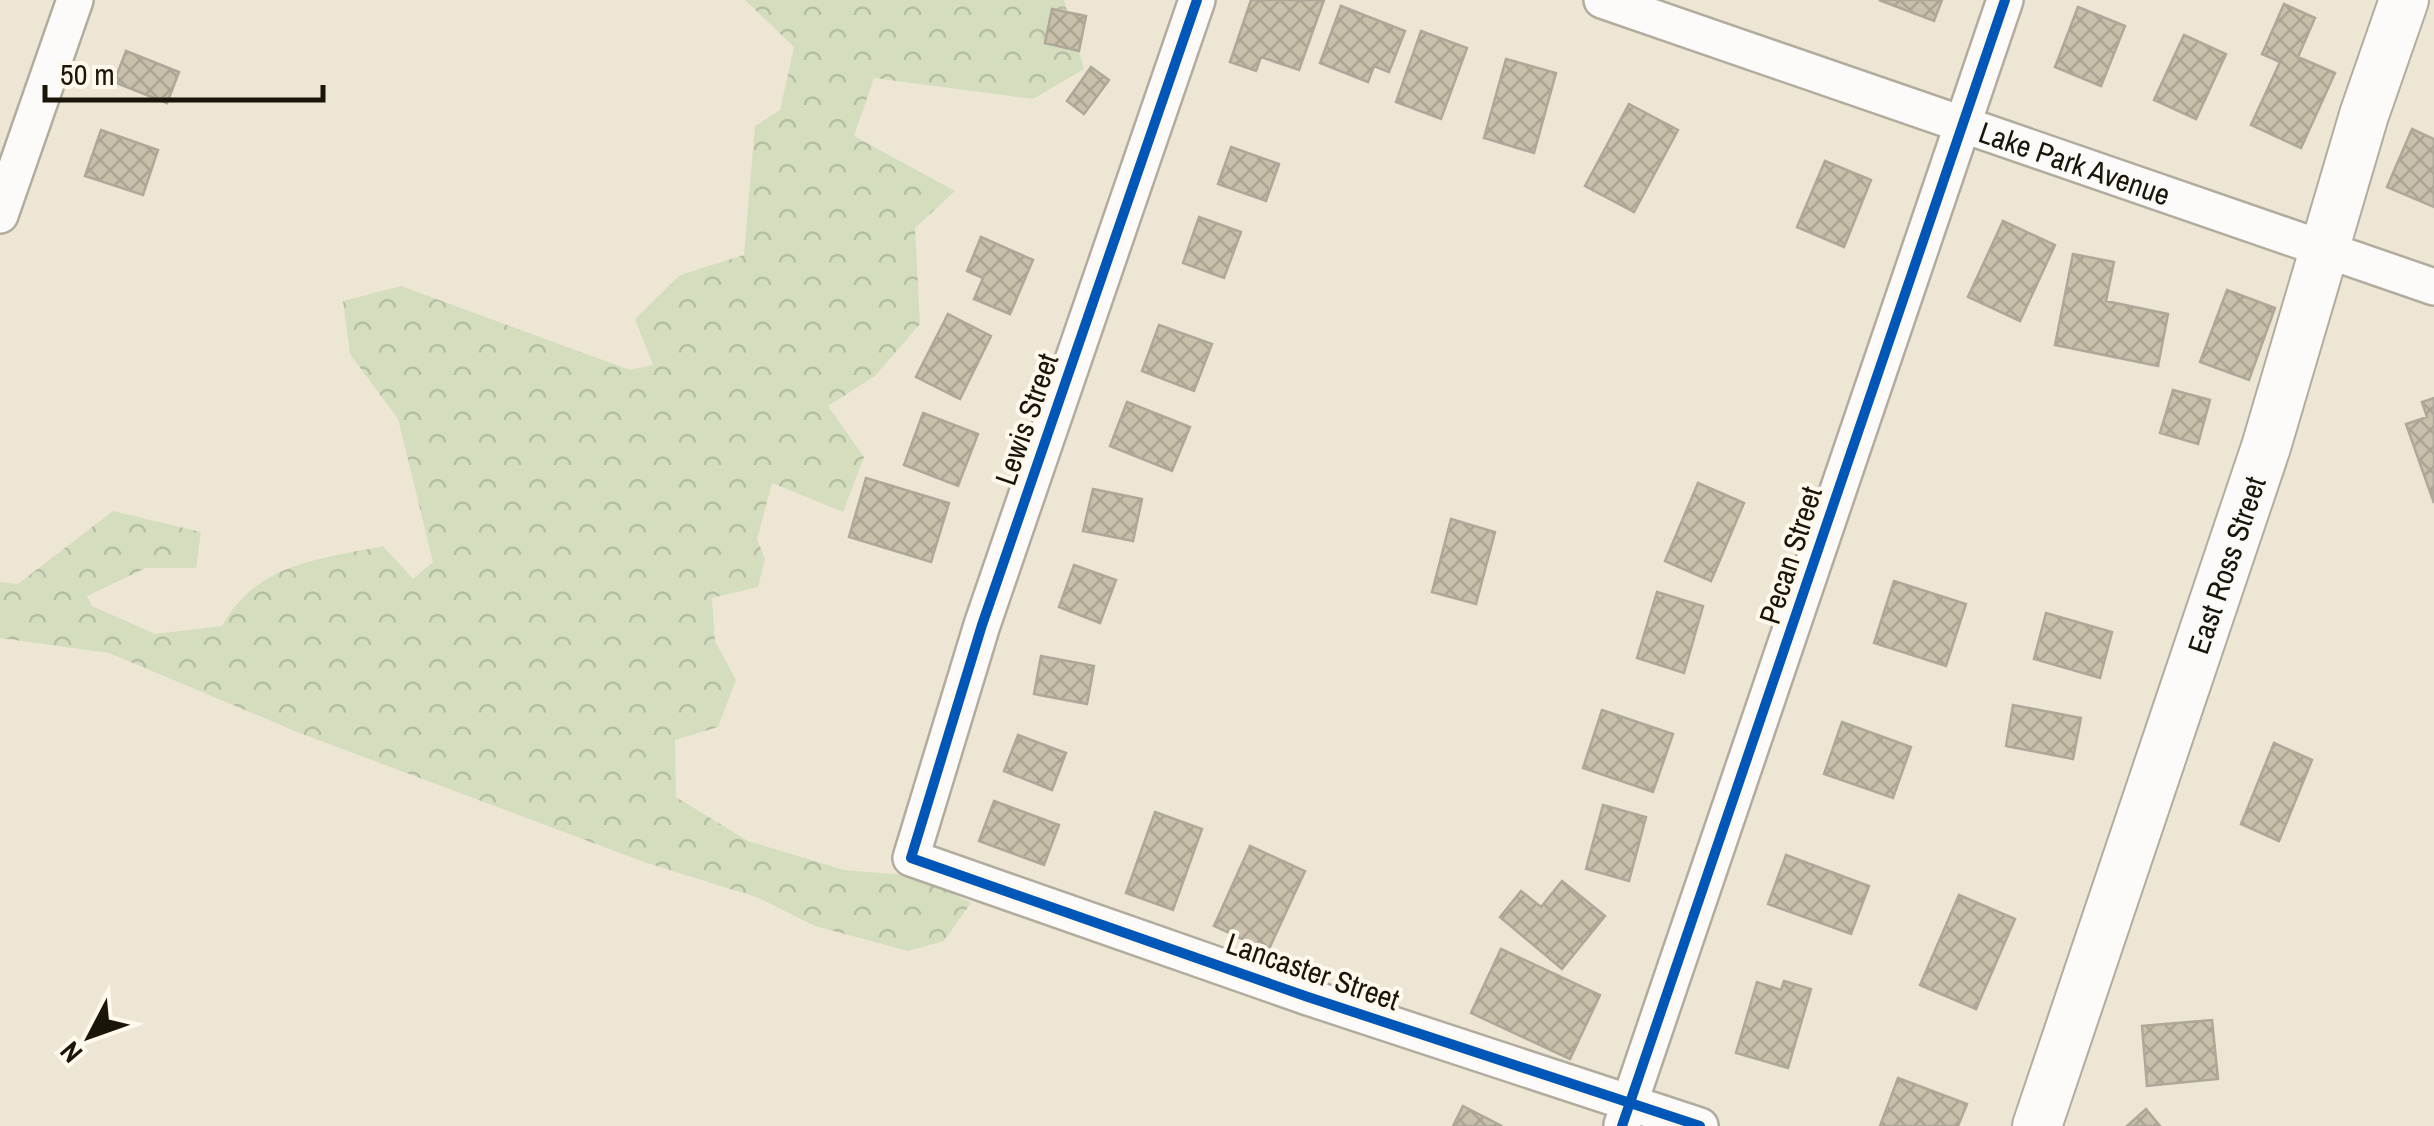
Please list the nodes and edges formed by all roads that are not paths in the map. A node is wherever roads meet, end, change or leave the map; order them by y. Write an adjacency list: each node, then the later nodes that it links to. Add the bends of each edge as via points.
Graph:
1 (75, 0): 7 (street)
2 (1197, 0): 10 (street, Lewis Street, via 982,625)
3 (1602, 0): 6 (street, Lake Park Avenue)
4 (2005, 0): 6 (street, Pecan Street)
5 (2404, 0): 8 (street, East Ross Street)
6 (1961, 122): 8 (street, Lake Park Avenue); 11 (street, Pecan Street)
7 (0, 215)
8 (2325, 248): 9 (street, Lake Park Avenue); 13 (street, East Ross Street, via 2266,447)
9 (2434, 288)
10 (910, 858): 11 (street, Lancaster Street)
11 (1626, 1115): 12 (street, Lancaster Street)
12 (1700, 1126)
13 (2037, 1126)

